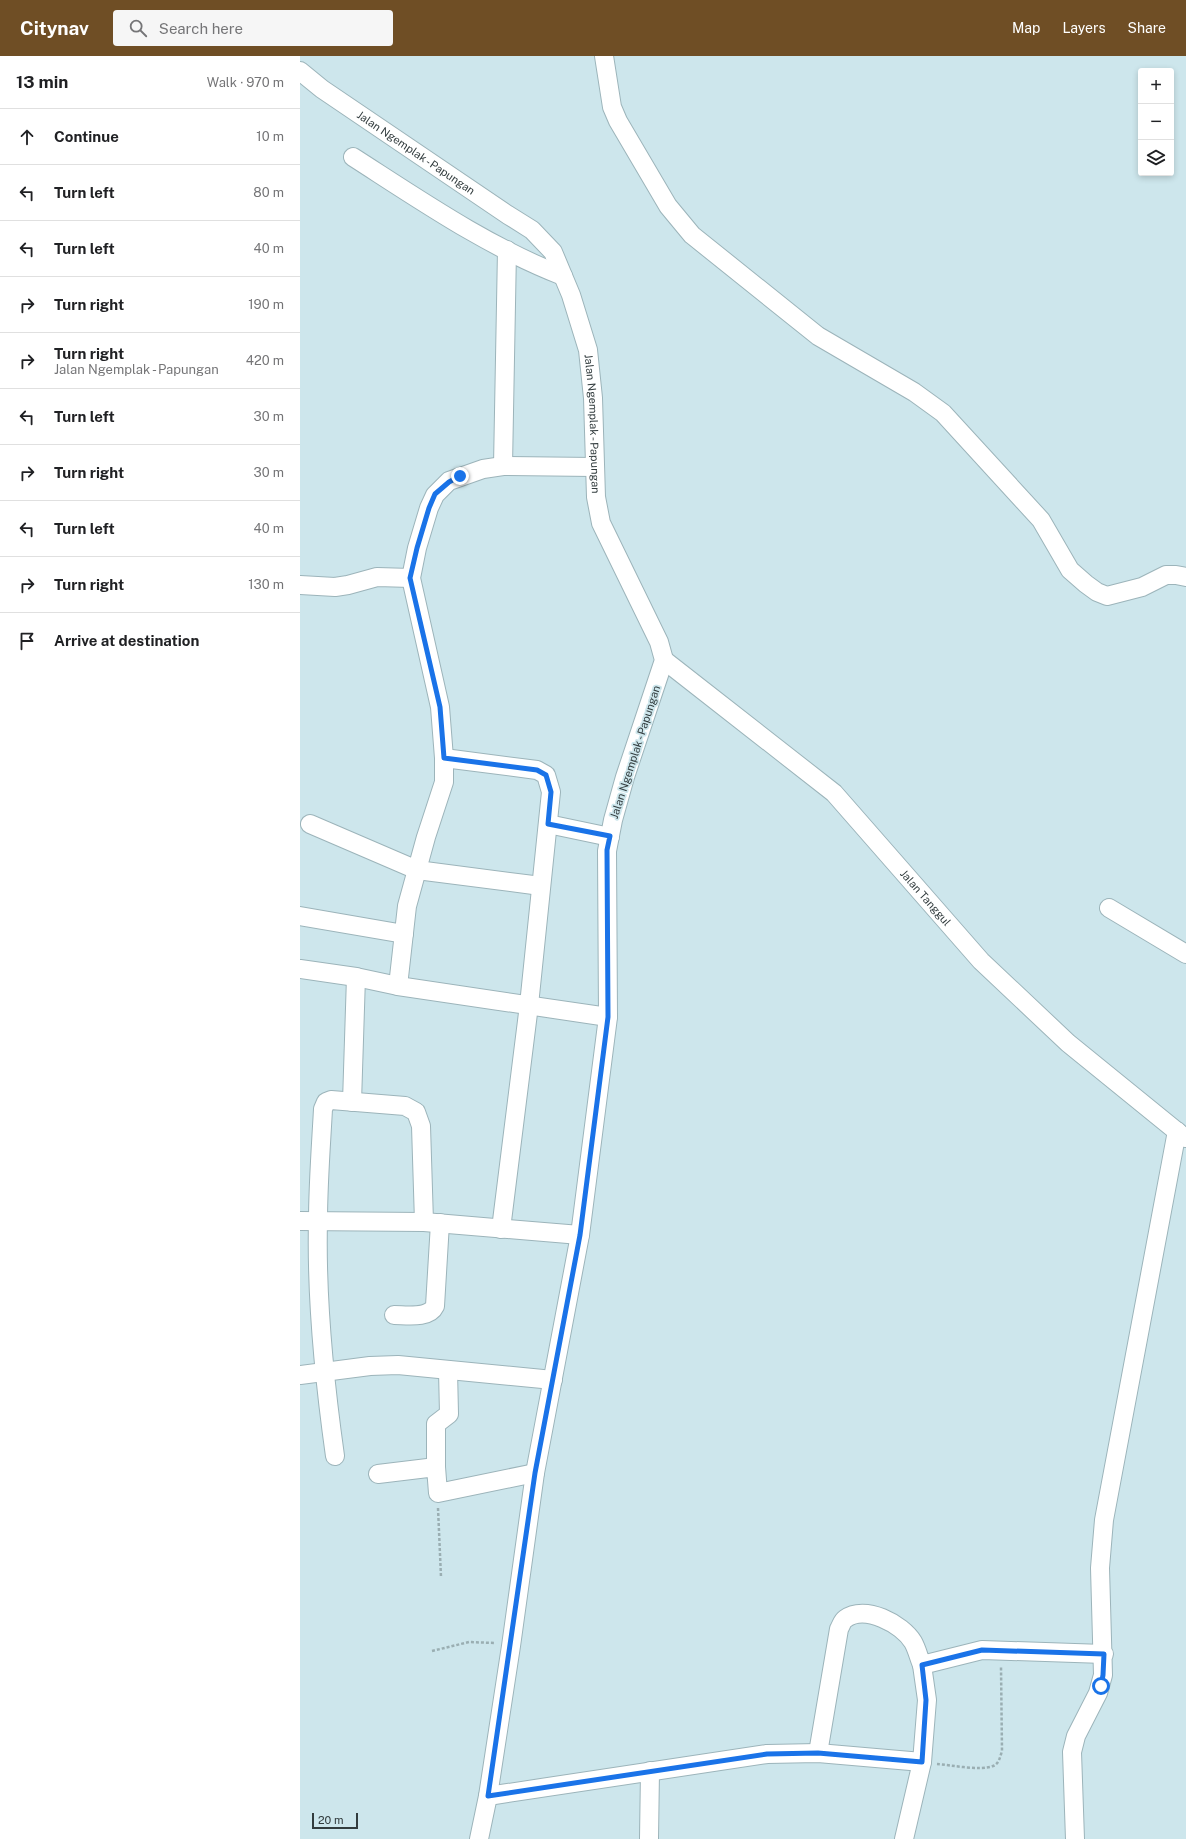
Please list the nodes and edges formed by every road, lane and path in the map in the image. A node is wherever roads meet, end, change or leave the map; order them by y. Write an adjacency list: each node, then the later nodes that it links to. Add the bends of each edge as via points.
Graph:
1 (604, 56): 8 (street, via 612,107 618,121 668,206 692,235 818,336 914,392 943,413 1041,520 1070,570 1097,592 1107,596 1142,587 1166,575)
2 (300, 72): 5 (street, Jalan Ngemplak - Papungan, via 532,230)
3 (353, 157): 4 (street, via 434,209)
4 (507, 250): 5 (street, via 542,268); 6 (street)
5 (558, 265): 7 (street, Jalan Ngemplak - Papungan, via 571,295 588,350 593,398)
6 (503, 466): 7 (street); 9 (street, via 460,476 435,494)
7 (594, 467): 11 (street, Jalan Ngemplak - Papungan, via 601,523 659,642)
8 (1186, 577)
9 (410, 578): 10 (street, via 377,577 334,587); 12 (street, via 440,707)
10 (300, 585)
11 (664, 660): 15 (street, Jalan Ngemplak - Papungan, via 623,784); 28 (street, Jalan Tanggul, via 834,793 982,962 1068,1043)
12 (444, 758): 14 (street, via 537,770 546,775 551,792); 16 (street, via 444,782)
13 (310, 824): 16 (street)
14 (548, 824): 15 (street); 17 (street)
15 (610, 836): 26 (street, Jalan Ngemplak - Papungan, via 607,850)
16 (417, 870): 17 (street); 20 (street)
17 (541, 886): 25 (street)
18 (1110, 908): 21 (street)
19 (300, 916): 20 (street)
20 (404, 934): 24 (street)
21 (1186, 954)
22 (300, 969): 23 (street)
23 (356, 977): 24 (street); 27 (street)
24 (398, 986): 25 (street)
25 (529, 1005): 26 (street); 31 (street)
26 (608, 1017): 32 (street, Jalan Ngemplak - Papungan)
27 (352, 1102): 29 (street, via 331,1100 326,1102 323,1109); 30 (street, via 405,1106 416,1112)
28 (1181, 1134): 47 (street, via 1104,1520 1100,1568)
29 (309, 1221): 30 (street); 35 (street)
30 (432, 1222): 31 (street); 33 (street, via 435,1306 423,1315)
31 (501, 1229): 32 (street)
32 (580, 1235): 37 (street, Jalan Ngemplak - Papungan)
33 (394, 1315)
34 (448, 1370): 35 (street, via 386,1365); 37 (street); 39 (street, via 449,1414 436,1424)
35 (323, 1372): 36 (street); 38 (street)
36 (300, 1375)
37 (553, 1380): 40 (street, Jalan Ngemplak - Papungan)
38 (335, 1456)
39 (436, 1467): 41 (street); 42 (street)
40 (535, 1473): 42 (street); 44 (street, Jalan Ngemplak - Papungan)
41 (378, 1474)
42 (438, 1493): 43 (path)
43 (441, 1578)
44 (511, 1646): 46 (path, via 469,1642); 52 (street, Jalan Ngemplak - Papungan)
45 (1000, 1650): 47 (street); 48 (street, via 964,1653); 50 (path, via 1002,1751 999,1760 994,1766 984,1768)
46 (432, 1651)
47 (1104, 1654): 56 (street, via 1101,1686 1076,1736 1072,1752)
48 (922, 1665): 49 (street, via 913,1642 902,1630 883,1619 867,1614 844,1619 839,1629); 50 (street, via 926,1700)
49 (818, 1753): 50 (street); 51 (street, via 767,1754)
50 (922, 1762): 55 (street)
51 (650, 1771): 52 (street); 54 (street)
52 (488, 1796): 53 (street, Jalan Ngemplak - Papungan)
53 (480, 1839)
54 (650, 1839)
55 (904, 1839)
56 (1075, 1839)

